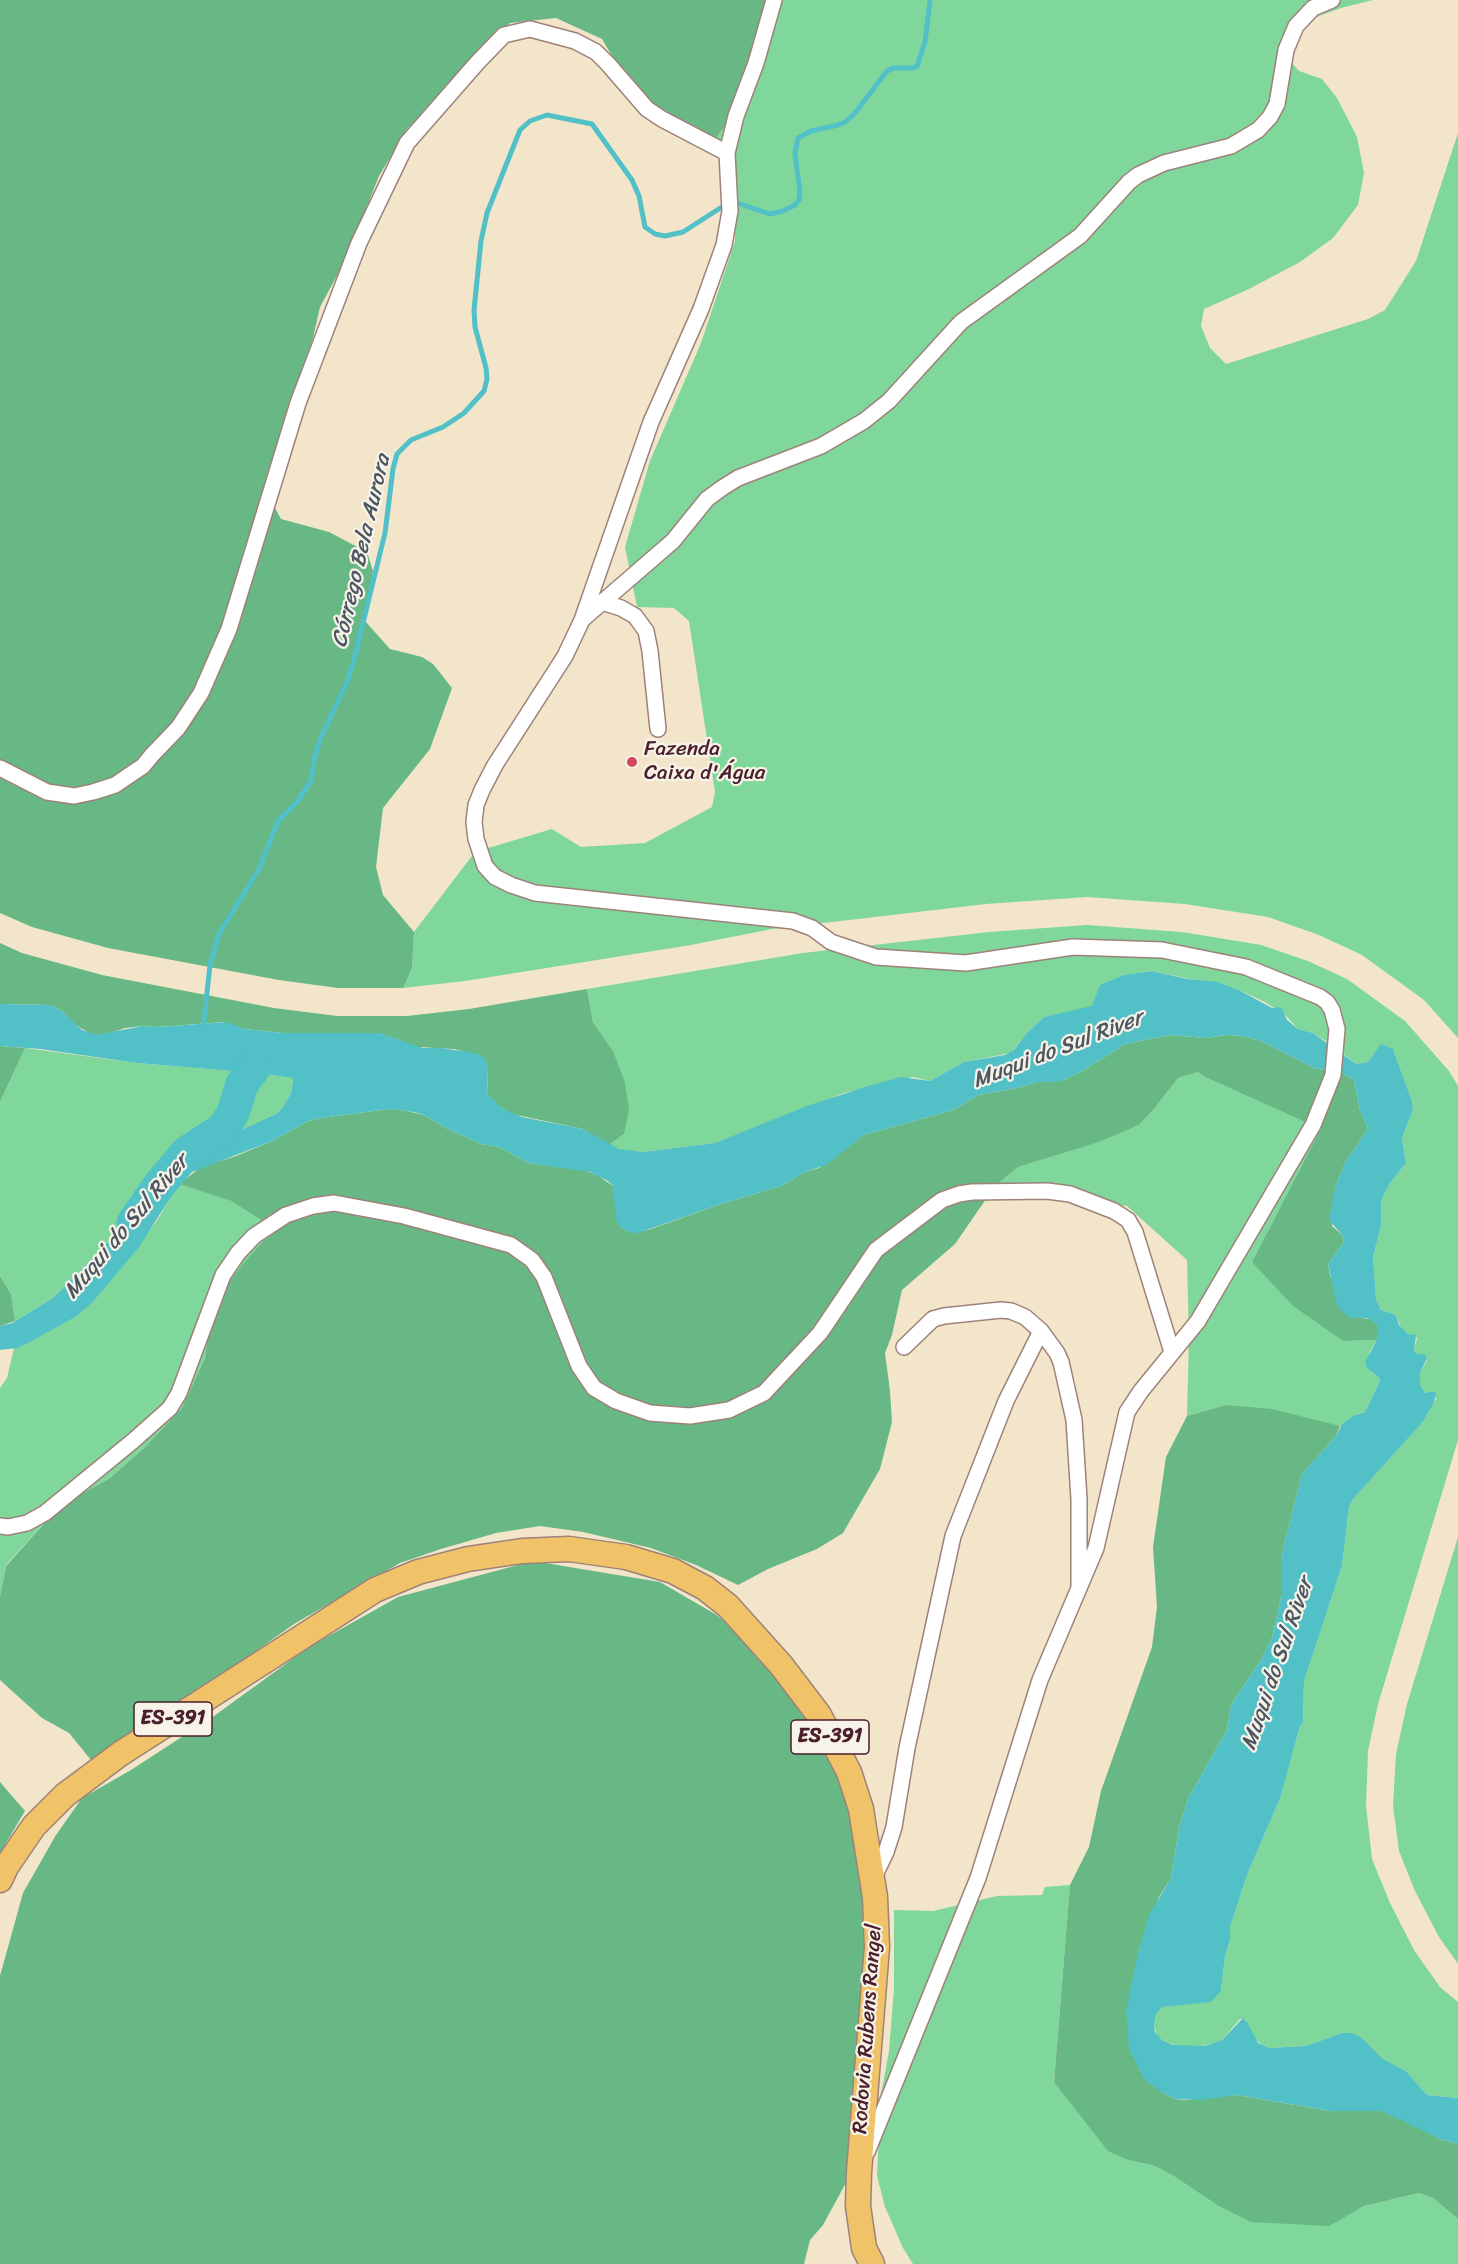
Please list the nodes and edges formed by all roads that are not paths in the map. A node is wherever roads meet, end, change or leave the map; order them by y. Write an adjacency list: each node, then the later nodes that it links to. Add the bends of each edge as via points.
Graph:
1 (774, 0): 3 (street)
2 (1332, 0): 4 (street, via 1313,9 1296,26 1286,50 1277,104 1258,130 1231,146 1164,163 1138,175 1080,236 961,322 889,401 864,421 821,446 722,488 701,505 673,541)
3 (727, 153): 5 (street, via 730,211 724,245 701,309 651,422); 7 (street, via 647,108 602,58 575,41 530,29 504,35 407,143 359,243 298,403 229,629 201,693 178,728 143,766 115,785 93,792 74,796 48,792)
4 (602, 602): 5 (street); 6 (street, via 635,616 646,631)
5 (582, 620): 10 (street, via 554,674 495,765 476,805 476,839 485,866 495,877 535,893 793,921 813,928 831,942 876,957 966,963 1072,947 1162,950 1246,967 1327,1002 1337,1029 1333,1076 1307,1136 1198,1321)
6 (658, 729)
7 (0, 768)
8 (1041, 1331): 9 (street, via 1011,1311 944,1316 933,1319); 12 (street, via 1061,1362 1074,1420); 14 (street, via 1006,1401 953,1536 894,1827)
9 (904, 1347)
10 (1172, 1352): 11 (street, via 1128,1220 1070,1194 972,1192 942,1200 876,1250 820,1333 764,1393 729,1410 690,1416 650,1413 594,1388 579,1366 544,1277 532,1260 511,1245 404,1216 334,1203 313,1206 286,1215 254,1236 222,1275 170,1408 45,1513 27,1523); 12 (street, via 1127,1412 1096,1548)
11 (0, 1526)
12 (1079, 1588): 15 (street, via 1040,1680 978,1878)
13 (0, 1880): 14 (main road, Rodovia Rubens Rangel / ES-391, via 34,1826 64,1795 120,1754 375,1590 418,1572 468,1559 522,1551 569,1550 626,1557 672,1571 705,1588 728,1606 819,1715 849,1772 861,1809)
14 (873, 1881): 15 (main road, Rodovia Rubens Rangel / ES-391, via 877,1947)
15 (859, 2172): 16 (main road, Rodovia Rubens Rangel / ES-391, via 858,2206 864,2248)
16 (872, 2264)

